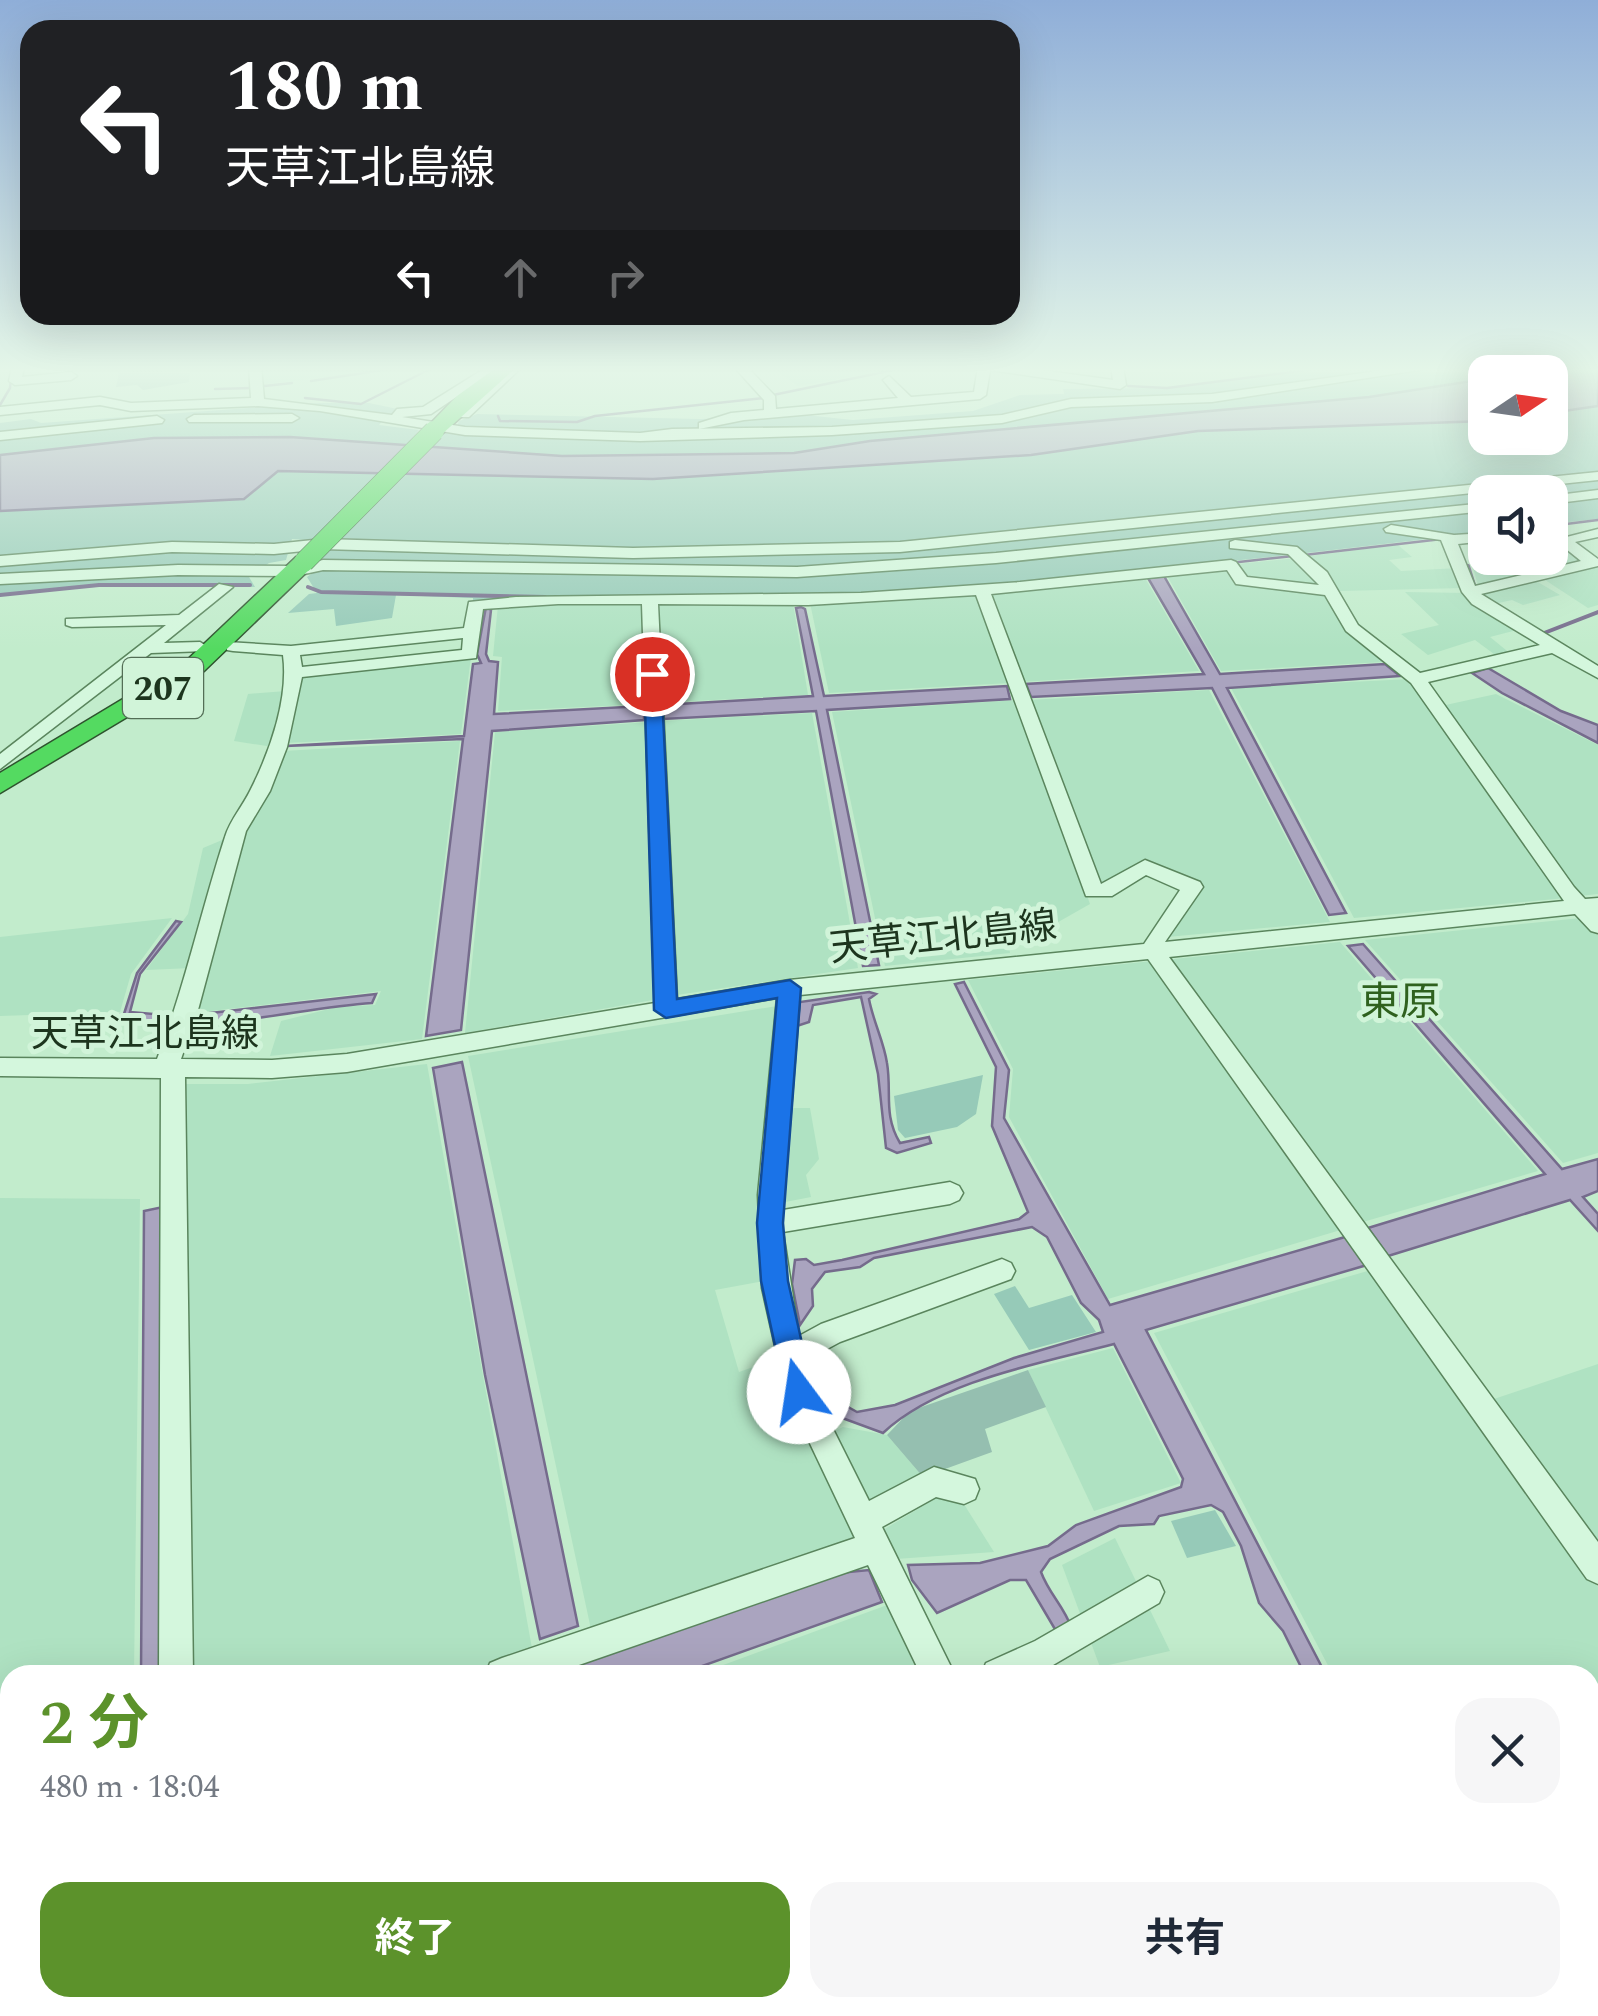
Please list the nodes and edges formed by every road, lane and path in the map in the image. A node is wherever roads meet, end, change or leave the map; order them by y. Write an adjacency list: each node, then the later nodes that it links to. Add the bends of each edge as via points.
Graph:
1 (407, 461): 14 (highway, 207, bridge)
2 (1598, 476): 13 (street, via 900,547 633,553 323,544 172,547)
3 (1598, 494): 4 (street)
4 (1568, 498)
5 (1468, 509): 6 (street)
6 (1325, 525): 9 (street, via 1426,530); 11 (street)
7 (1598, 534): 10 (street)
8 (1468, 537): 9 (street)
9 (1450, 538): 21 (street)
10 (1568, 538)
11 (1172, 541): 14 (street, via 797,572); 20 (street, via 1300,555)
12 (1568, 546): 15 (street, via 1593,563)
13 (0, 562)
14 (299, 567): 17 (street); 33 (highway, 207, via 195,666)
15 (1568, 569)
16 (1542, 575): 21 (street)
17 (0, 580)
18 (225, 587): 23 (street)
19 (982, 590): 20 (street, via 1230,565 1242,580); 22 (street); 36 (street, via 1093,891 1105,892 1145,867 1193,887 1154,942)
20 (1331, 591): 30 (street, via 1352,628)
21 (1470, 592): 28 (street)
22 (650, 601): 29 (street, via 475,605 472,632); 38 (street)
23 (183, 620): 24 (street); 27 (street)
24 (72, 622)
25 (233, 646): 29 (street)
26 (200, 647): 27 (street)
27 (145, 648): 32 (street)
28 (1550, 648): 30 (street, via 1474,666); 31 (street)
29 (293, 662): 40 (street, via 278,747 236,832)
30 (1407, 672): 34 (street)
31 (1598, 673)
32 (0, 763)
33 (0, 785)
34 (1589, 906): 35 (street); 36 (street, 天草江北島線)
35 (1598, 926)
36 (1156, 949): 37 (street, 天草江北島線); 47 (street)
37 (790, 988): 38 (street, 天草江北島線); 42 (street)
38 (666, 1010): 40 (street, 天草江北島線, via 347,1063)
39 (0, 1067): 40 (street, 天草江北島線)
40 (169, 1070): 49 (street)
41 (950, 1194): 42 (street)
42 (770, 1223): 44 (street)
43 (1002, 1271): 44 (street, via 831,1333)
44 (790, 1355): 46 (street, via 799,1392)
45 (964, 1489): 46 (street, via 934,1482)
46 (880, 1558): 50 (street); 51 (street)
47 (1598, 1568)
48 (1148, 1592): 52 (street)
49 (176, 1665)
50 (532, 1665)
51 (933, 1665)
52 (1020, 1665)

